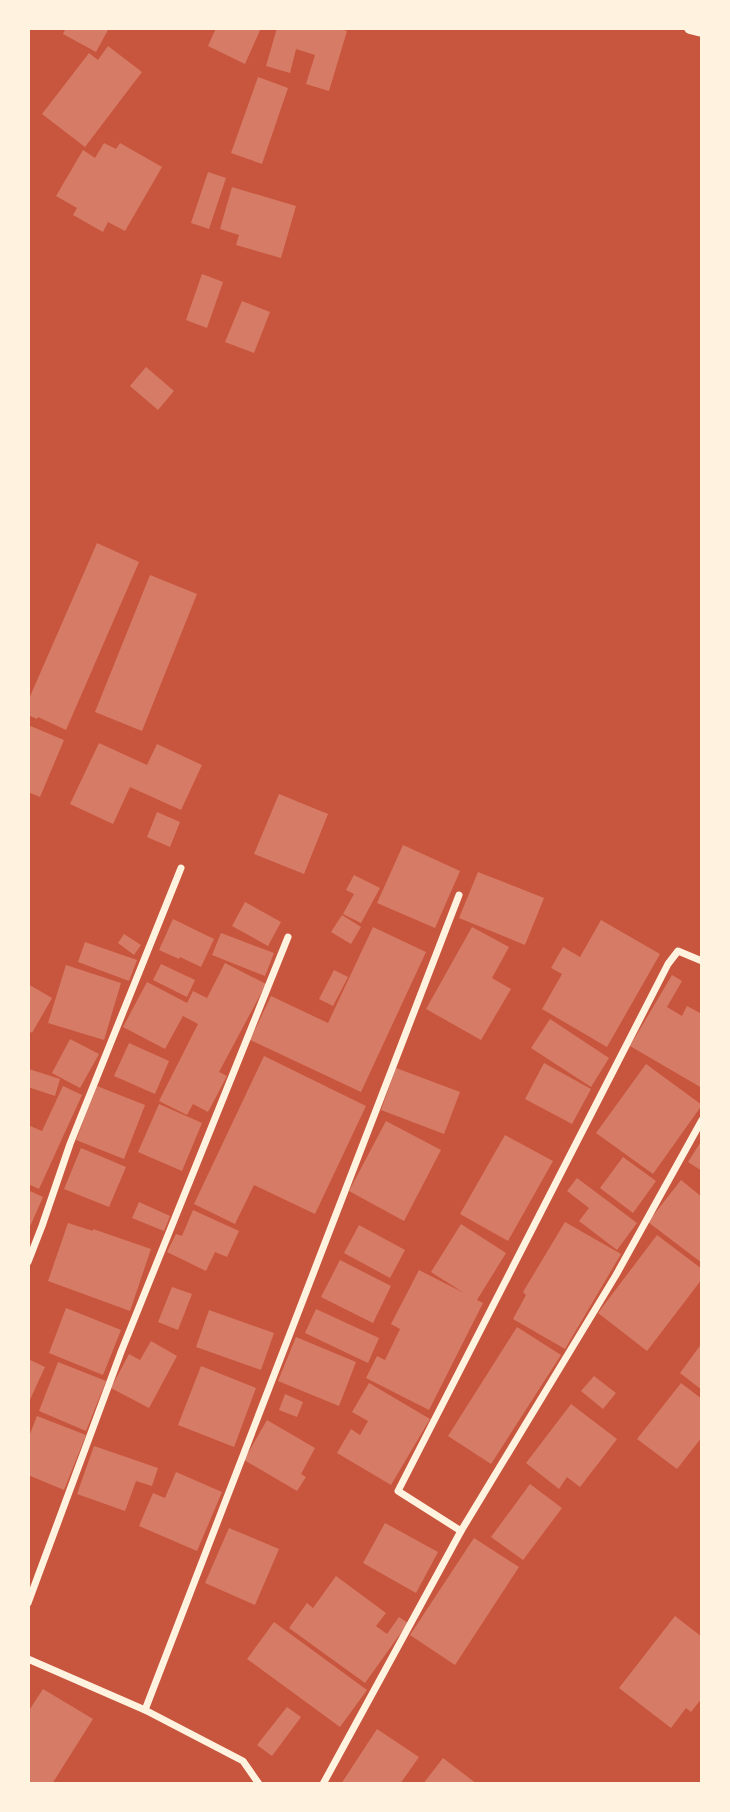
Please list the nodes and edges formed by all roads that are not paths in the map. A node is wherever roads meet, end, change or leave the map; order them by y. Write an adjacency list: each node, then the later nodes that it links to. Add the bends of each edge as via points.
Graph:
1 (691, 28): 2 (street)
2 (702, 31)
3 (181, 868): 8 (street, via 69,1144)
4 (459, 895): 12 (street)
5 (288, 937): 10 (street, via 121,1352)
6 (702, 961): 9 (street, via 678,951 668,964 398,1491)
7 (702, 1120): 9 (street, via 616,1275)
8 (28, 1262)
9 (461, 1531): 14 (street)
10 (28, 1603)
11 (28, 1659): 12 (street)
12 (145, 1710): 13 (street, via 243,1761)
13 (259, 1784)
14 (323, 1784)

